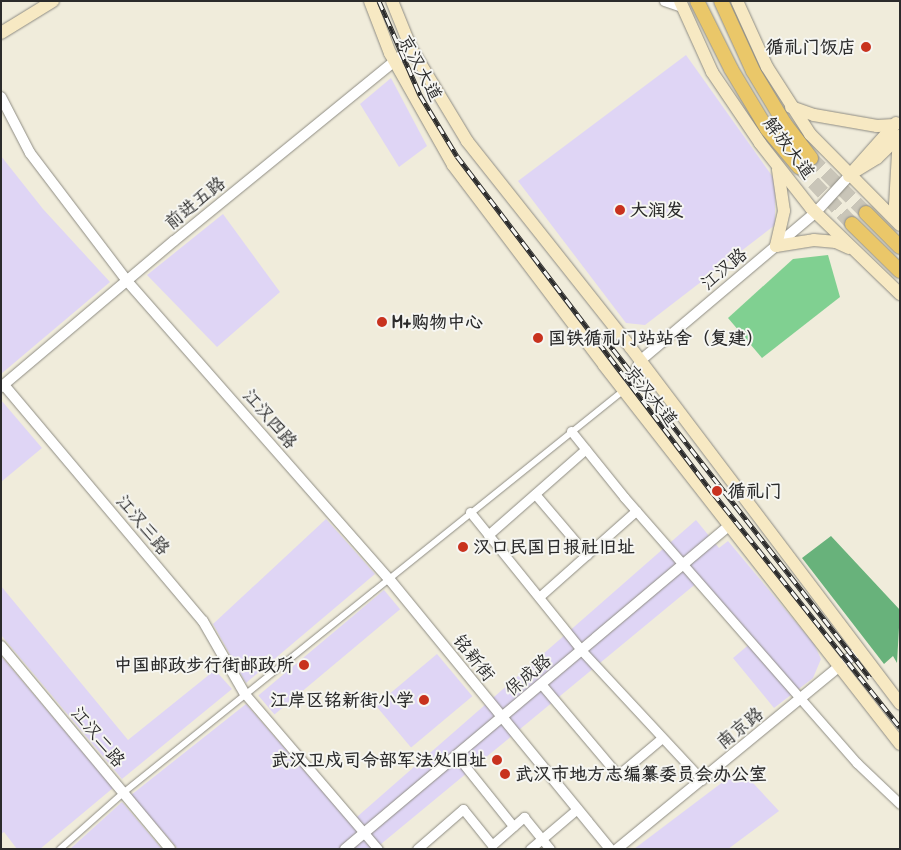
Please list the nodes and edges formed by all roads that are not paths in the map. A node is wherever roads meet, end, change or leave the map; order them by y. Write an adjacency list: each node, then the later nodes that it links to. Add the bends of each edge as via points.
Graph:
1 (53, 1): 9 (main road)
2 (370, 1): 11 (main road, 京汉大道)
3 (392, 1): 10 (main road, 京汉大道)
4 (664, 1): 8 (street)
5 (697, 1): 17 (main road, 解放大道, via 731,69 767,129)
6 (721, 1): 15 (main road, 解放大道, via 753,71 785,124)
7 (738, 1): 13 (main road, 解放大道, via 767,67)
8 (682, 5): 16 (main road, 解放大道, via 712,72)
9 (1, 33)
10 (412, 48): 11 (street, 前进五路); 29 (main road, 京汉大道, via 467,141)
11 (395, 62): 27 (street, 前进五路); 31 (main road, 京汉大道, via 453,165)
12 (1, 97): 27 (street, 江汉四路, via 30,153)
13 (790, 106): 14 (main road, via 814,115); 18 (main road, 解放大道, via 810,134)
14 (898, 129): 18 (main road); 21 (main road, via 895,205)
15 (811, 158)
16 (776, 163): 19 (main road, 解放大道); 23 (main road, via 784,211)
17 (799, 167)
18 (849, 176): 19 (street, 江汉路); 21 (main road, 解放大道)
19 (816, 212): 23 (street, 江汉路); 25 (main road, 解放大道)
20 (866, 213): 24 (main road)
21 (900, 223)
22 (852, 224): 26 (main road)
23 (776, 246): 25 (main road, via 814,240 836,242); 29 (street, 江汉路)
24 (900, 247)
25 (857, 252): 28 (main road, 解放大道)
26 (900, 271)
27 (127, 281): 30 (street, 前进五路); 41 (street, 江汉四路)
28 (900, 294)
29 (641, 360): 31 (street, 江汉路); 44 (main road, 京汉大道)
30 (3, 386): 48 (street, 江汉三路, via 203,622)
31 (624, 390): 32 (street); 37 (main road, 京汉大道)
32 (571, 431): 33 (street); 36 (street)
33 (586, 449): 34 (street); 35 (street)
34 (535, 494): 38 (street); 39 (street)
35 (636, 511): 39 (street); 40 (street)
36 (470, 512): 38 (street); 41 (street)
37 (731, 524): 40 (street, 保成路); 46 (main road, 京汉大道)
38 (488, 534): 42 (street)
39 (587, 554): 42 (street)
40 (684, 564): 45 (street, 保成路); 49 (street)
41 (390, 580): 48 (street); 51 (street, 铭新街)
42 (539, 597): 45 (street)
43 (1, 646): 56 (street, 江汉二路)
44 (859, 650): 46 (street, 南京路); 50 (main road, 京汉大道)
45 (582, 651): 47 (street, 保成路); 52 (street)
46 (842, 667): 49 (street, 南京路); 53 (main road, 京汉大道)
47 (542, 685): 51 (street, 保成路); 52 (street, via 618,775)
48 (245, 694): 56 (street); 60 (street)
49 (803, 699): 55 (street, 南京路); 57 (street, via 857,763)
50 (900, 704)
51 (503, 718): 54 (street, 保成路); 58 (street, 铭新街)
52 (662, 738): 55 (street)
53 (900, 744)
54 (457, 756): 59 (street); 60 (street, 保成路)
55 (702, 780): 70 (street, 南京路)
56 (123, 793): 62 (street); 63 (street, 江汉二路)
57 (900, 804)
58 (577, 809): 61 (street); 69 (street, 铭新街)
59 (514, 826): 61 (street, via 524,817); 66 (street, via 492,845 463,809)
60 (364, 832): 64 (street, 保成路); 65 (street)
61 (542, 838): 67 (street); 68 (street)
62 (60, 849)
63 (170, 849)
64 (345, 849)
65 (378, 849)
66 (417, 849)
67 (530, 849)
68 (550, 849)
69 (610, 849)
70 (617, 849)

